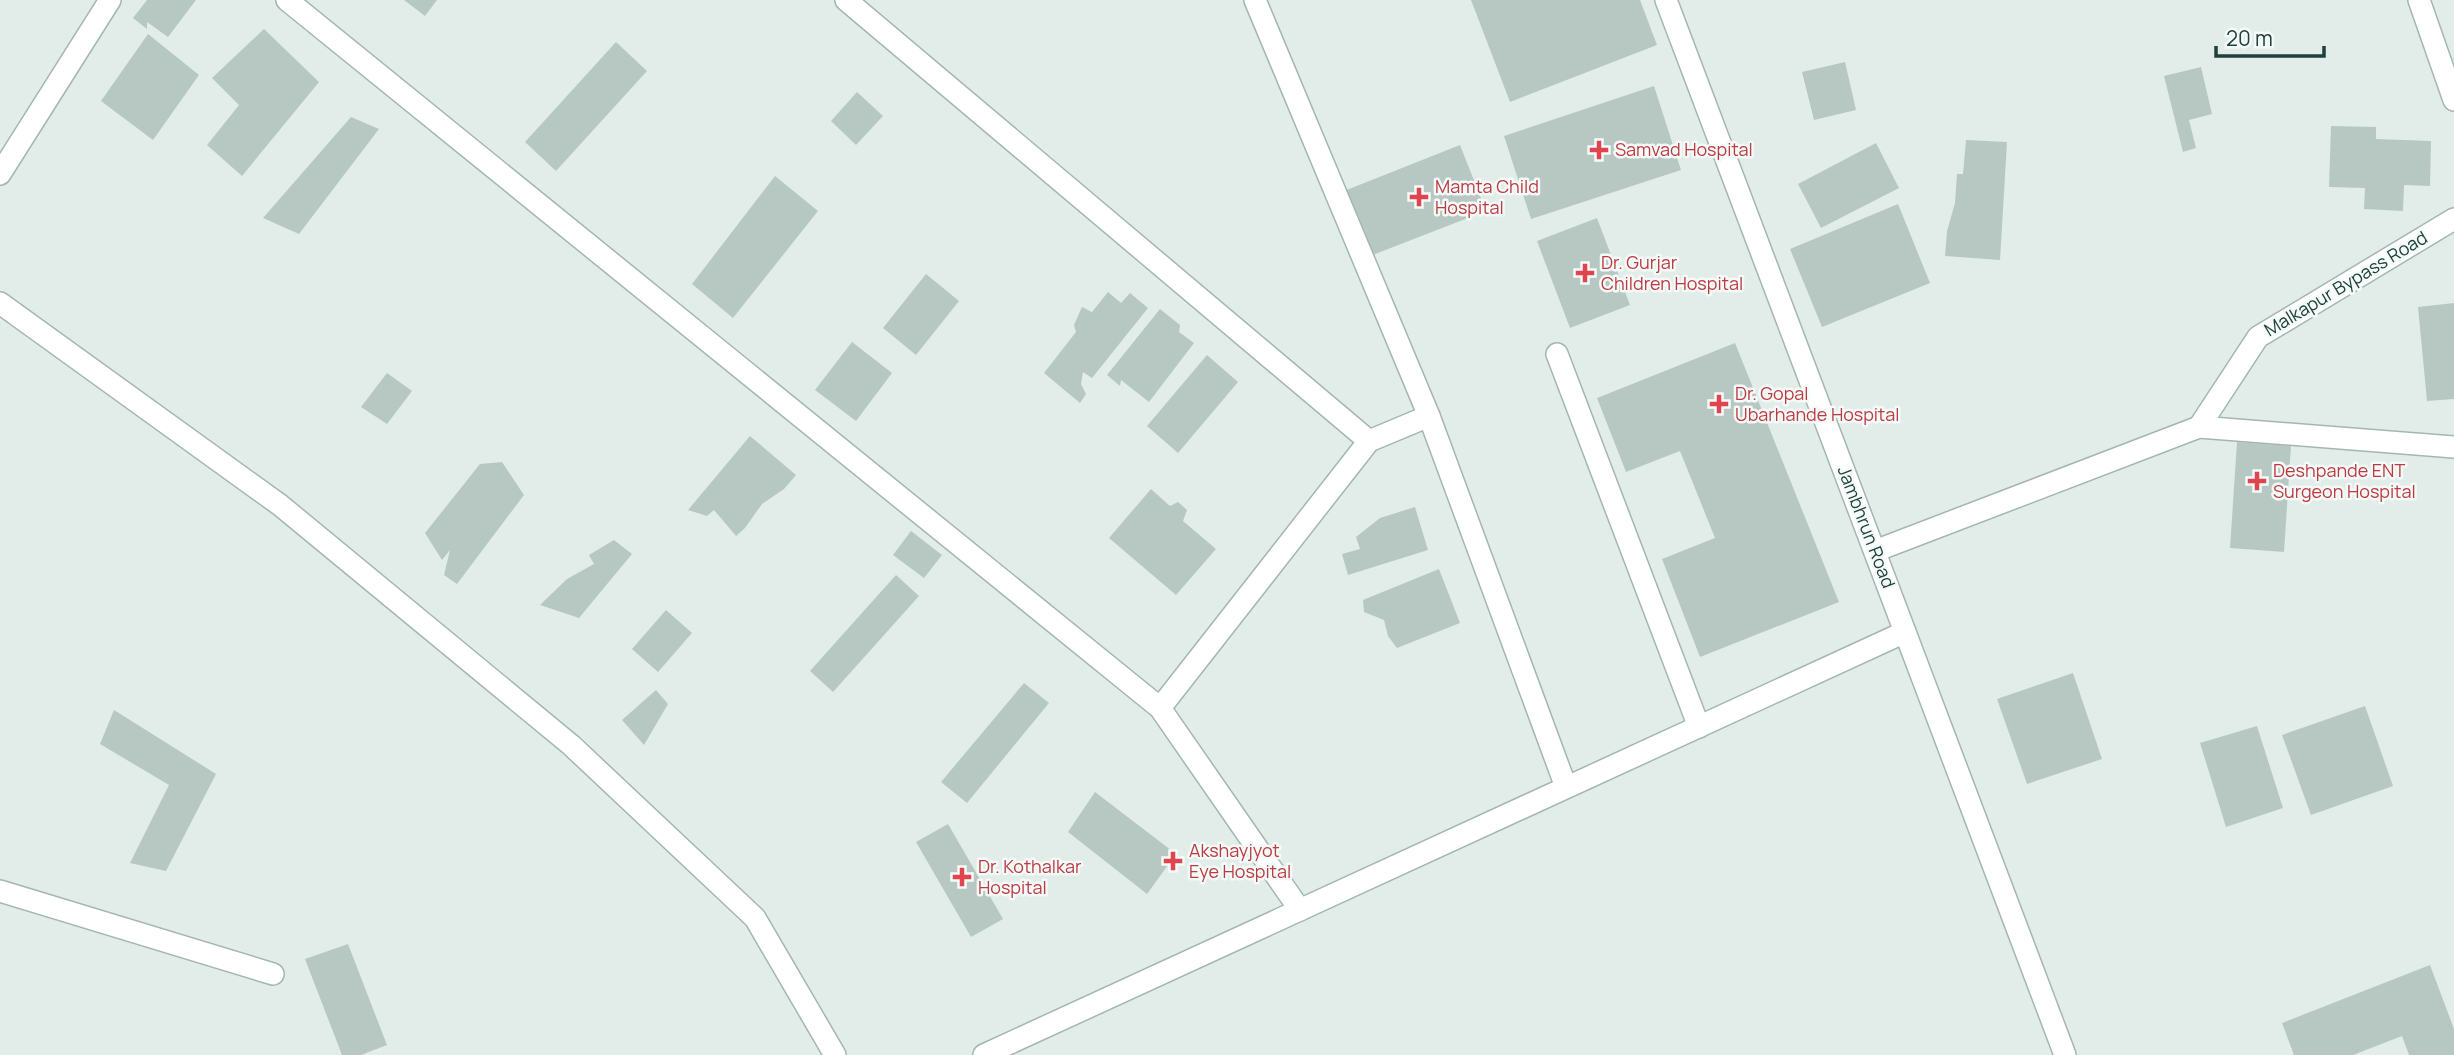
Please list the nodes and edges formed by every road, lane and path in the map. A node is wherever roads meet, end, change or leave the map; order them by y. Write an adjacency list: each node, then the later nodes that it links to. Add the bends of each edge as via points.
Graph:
1 (110, 0): 8 (street)
2 (287, 0): 18 (street)
3 (846, 0): 14 (street)
4 (1255, 0): 12 (street)
5 (1666, 0): 16 (street, Jambhrun Road)
6 (2419, 0): 7 (street)
7 (2454, 100)
8 (0, 174)
9 (2454, 219): 13 (street, Malkapur Bypass Road, via 2258,337)
10 (0, 303): 24 (street, via 280,505 571,745 755,918)
11 (1557, 354): 19 (street)
12 (1429, 416): 14 (street); 20 (street)
13 (2199, 427): 15 (street); 16 (street)
14 (1369, 441): 18 (street)
15 (2454, 447)
16 (1875, 551): 17 (street, Jambhrun Road)
17 (1905, 632): 19 (street); 26 (street, Jambhrun Road)
18 (1160, 708): 22 (street)
19 (1699, 727): 20 (street)
20 (1566, 787): 22 (street)
21 (0, 891): 23 (street)
22 (1300, 910): 25 (street)
23 (273, 974)
24 (835, 1055)
25 (984, 1055)
26 (2065, 1055)

